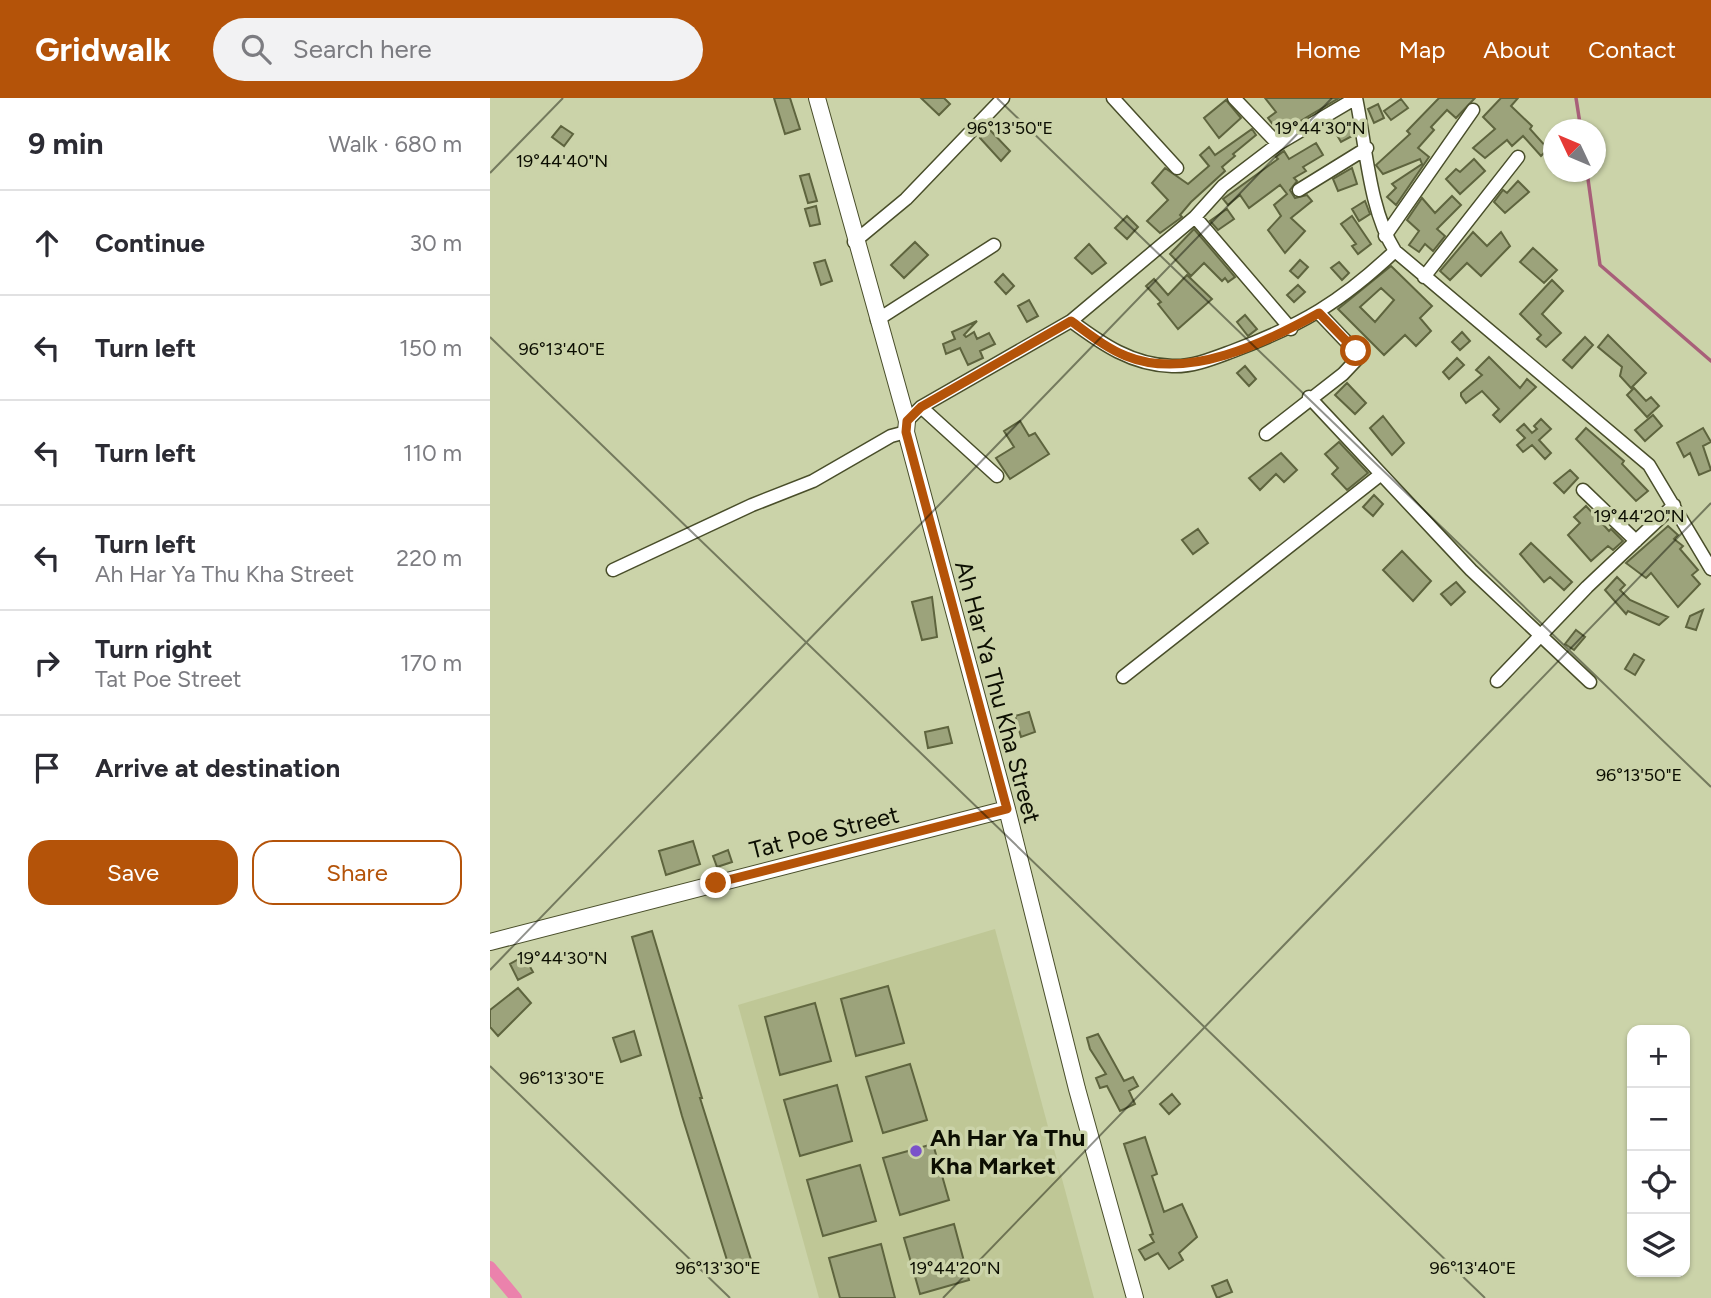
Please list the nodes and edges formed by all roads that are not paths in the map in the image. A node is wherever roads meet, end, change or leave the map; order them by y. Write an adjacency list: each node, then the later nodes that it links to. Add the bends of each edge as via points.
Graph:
1 (817, 98): 14 (street, Ah Har Ya Thu Kha Street)
2 (1003, 98): 14 (street, via 906,199)
3 (1113, 98): 10 (street)
4 (1234, 98): 7 (street)
5 (1356, 98): 7 (street); 8 (street)
6 (1473, 110): 13 (street)
7 (1278, 144): 12 (street, via 1223,186)
8 (1367, 148): 11 (street); 13 (street)
9 (1518, 157): 17 (street)
10 (1177, 168)
11 (1298, 190)
12 (1195, 217): 20 (street); 21 (street)
13 (1385, 236): 16 (street)
14 (854, 242): 19 (street, Ah Har Ya Thu Kha Street)
15 (994, 245): 19 (street)
16 (1395, 251): 17 (street); 18 (street)
17 (1424, 277): 29 (street, via 1630,446 1649,465)
18 (1319, 313): 21 (street); 22 (street, via 1360,356)
19 (877, 320): 24 (street, Ah Har Ya Thu Kha Street)
20 (1071, 321): 21 (street, via 1127,357 1172,367 1201,363); 23 (street)
21 (1291, 329)
22 (1310, 397): 25 (street); 26 (street)
23 (921, 407): 24 (street); 27 (street)
24 (906, 426): 32 (street, via 813,481); 37 (street, Ah Har Ya Thu Kha Street)
25 (1266, 434)
26 (1380, 475): 33 (street); 34 (street)
27 (997, 476)
28 (1583, 490): 30 (street)
29 (1674, 505): 30 (street); 31 (street)
30 (1636, 541): 33 (street)
31 (1711, 569)
32 (613, 570)
33 (1541, 635): 35 (street); 36 (street)
34 (1124, 677)
35 (1497, 681)
36 (1590, 682)
37 (1007, 809): 38 (street, Tat Poe Street); 39 (street, Ah Har Ya Thu Kha Street)
38 (490, 942)
39 (1135, 1298)

